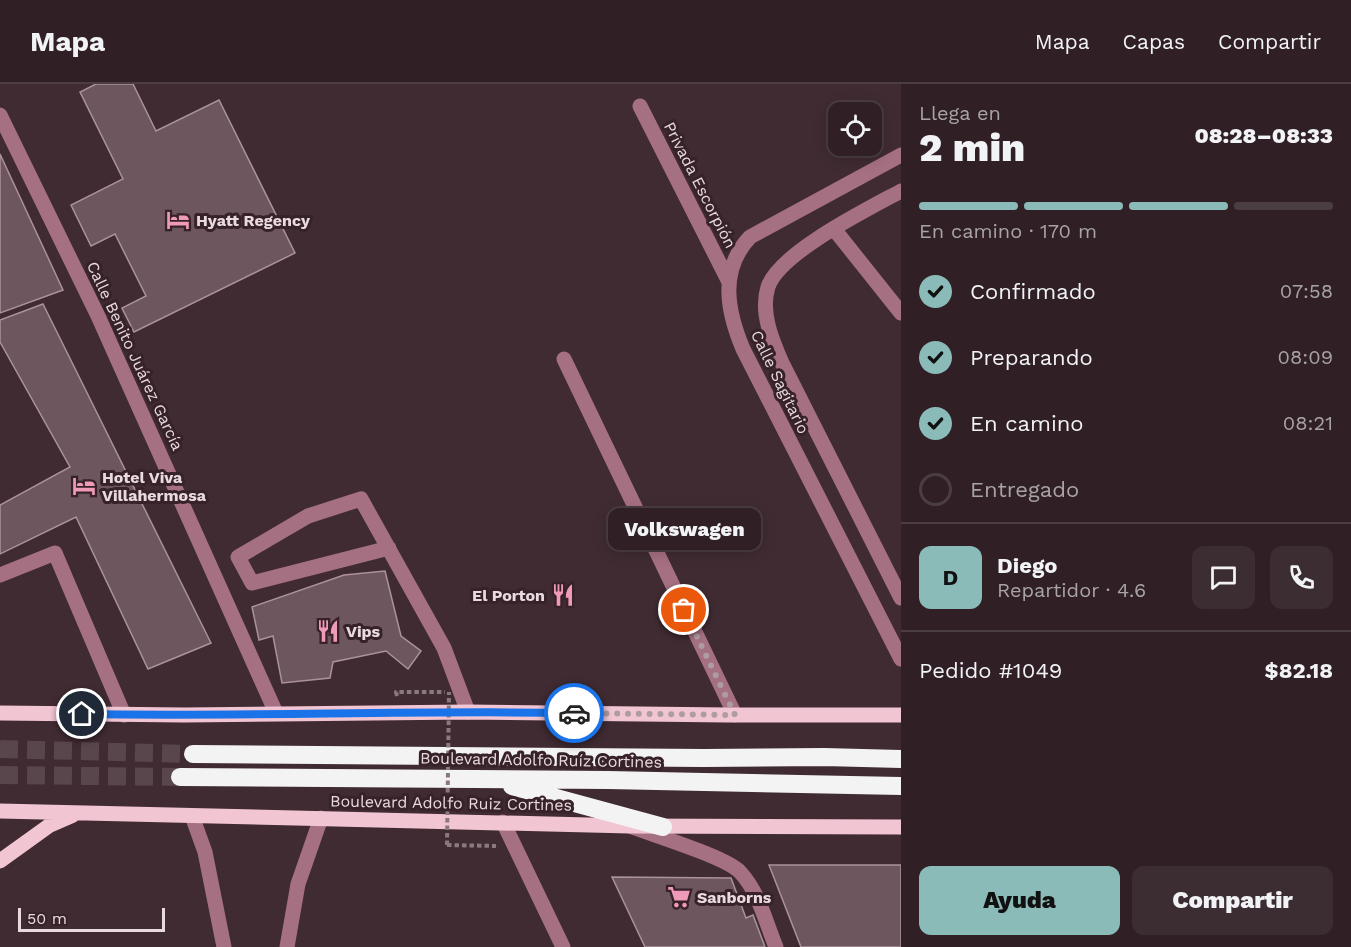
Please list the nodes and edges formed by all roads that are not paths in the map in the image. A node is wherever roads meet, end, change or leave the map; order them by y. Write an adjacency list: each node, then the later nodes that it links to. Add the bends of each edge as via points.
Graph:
1 (640, 106): 6 (street, Privada Escorpión)
2 (0, 115): 15 (street, Calle Benito Juárez García, via 93,307)
3 (901, 155): 6 (street, Calle Sagitario, via 750,237 741,247)
4 (901, 191): 5 (street, Calle Sagitario)
5 (834, 229): 7 (street); 11 (street, Calle Sagitario, via 778,268 767,289 767,321 782,363)
6 (728, 280): 12 (street, Calle Sagitario, via 732,317 742,349)
7 (901, 313)
8 (564, 359): 17 (street)
9 (389, 548): 9 (street, via 361,499 308,516 238,557 252,583); 13 (street, via 444,648)
10 (0, 575): 16 (street, via 55,553)
11 (901, 598)
12 (901, 659)
13 (468, 712): 15 (main road); 17 (main road)
14 (0, 713): 16 (main road)
15 (276, 713): 16 (main road)
16 (124, 715)
17 (735, 715): 18 (main road)
18 (901, 715)
19 (194, 754): 20 (highway, Boulevard Adolfo Ruíz Cortines)
20 (901, 759)
21 (180, 777): 22 (highway, Boulevard Adolfo Ruíz Cortines)
22 (487, 779): 23 (highway, Boulevard Adolfo Ruíz Cortines); 30 (highway)
23 (901, 786)
24 (0, 810): 25 (main road, Boulevard Adolfo Ruiz Cortines)
25 (80, 813): 26 (main road, Boulevard Adolfo Ruiz Cortines); 32 (main road, via 50,825)
26 (192, 816): 27 (main road, Boulevard Adolfo Ruiz Cortines); 33 (street, via 205,852)
27 (321, 818): 28 (main road, Boulevard Adolfo Ruiz Cortines); 34 (street, via 298,884)
28 (502, 822): 29 (main road, Boulevard Adolfo Ruiz Cortines); 35 (street)
29 (630, 826): 30 (main road, Boulevard Adolfo Ruiz Cortines); 36 (street, via 739,871 754,893)
30 (663, 826): 31 (main road, Boulevard Adolfo Ruiz Cortines)
31 (901, 827)
32 (0, 861)
33 (224, 947)
34 (287, 947)
35 (563, 947)
36 (776, 947)

